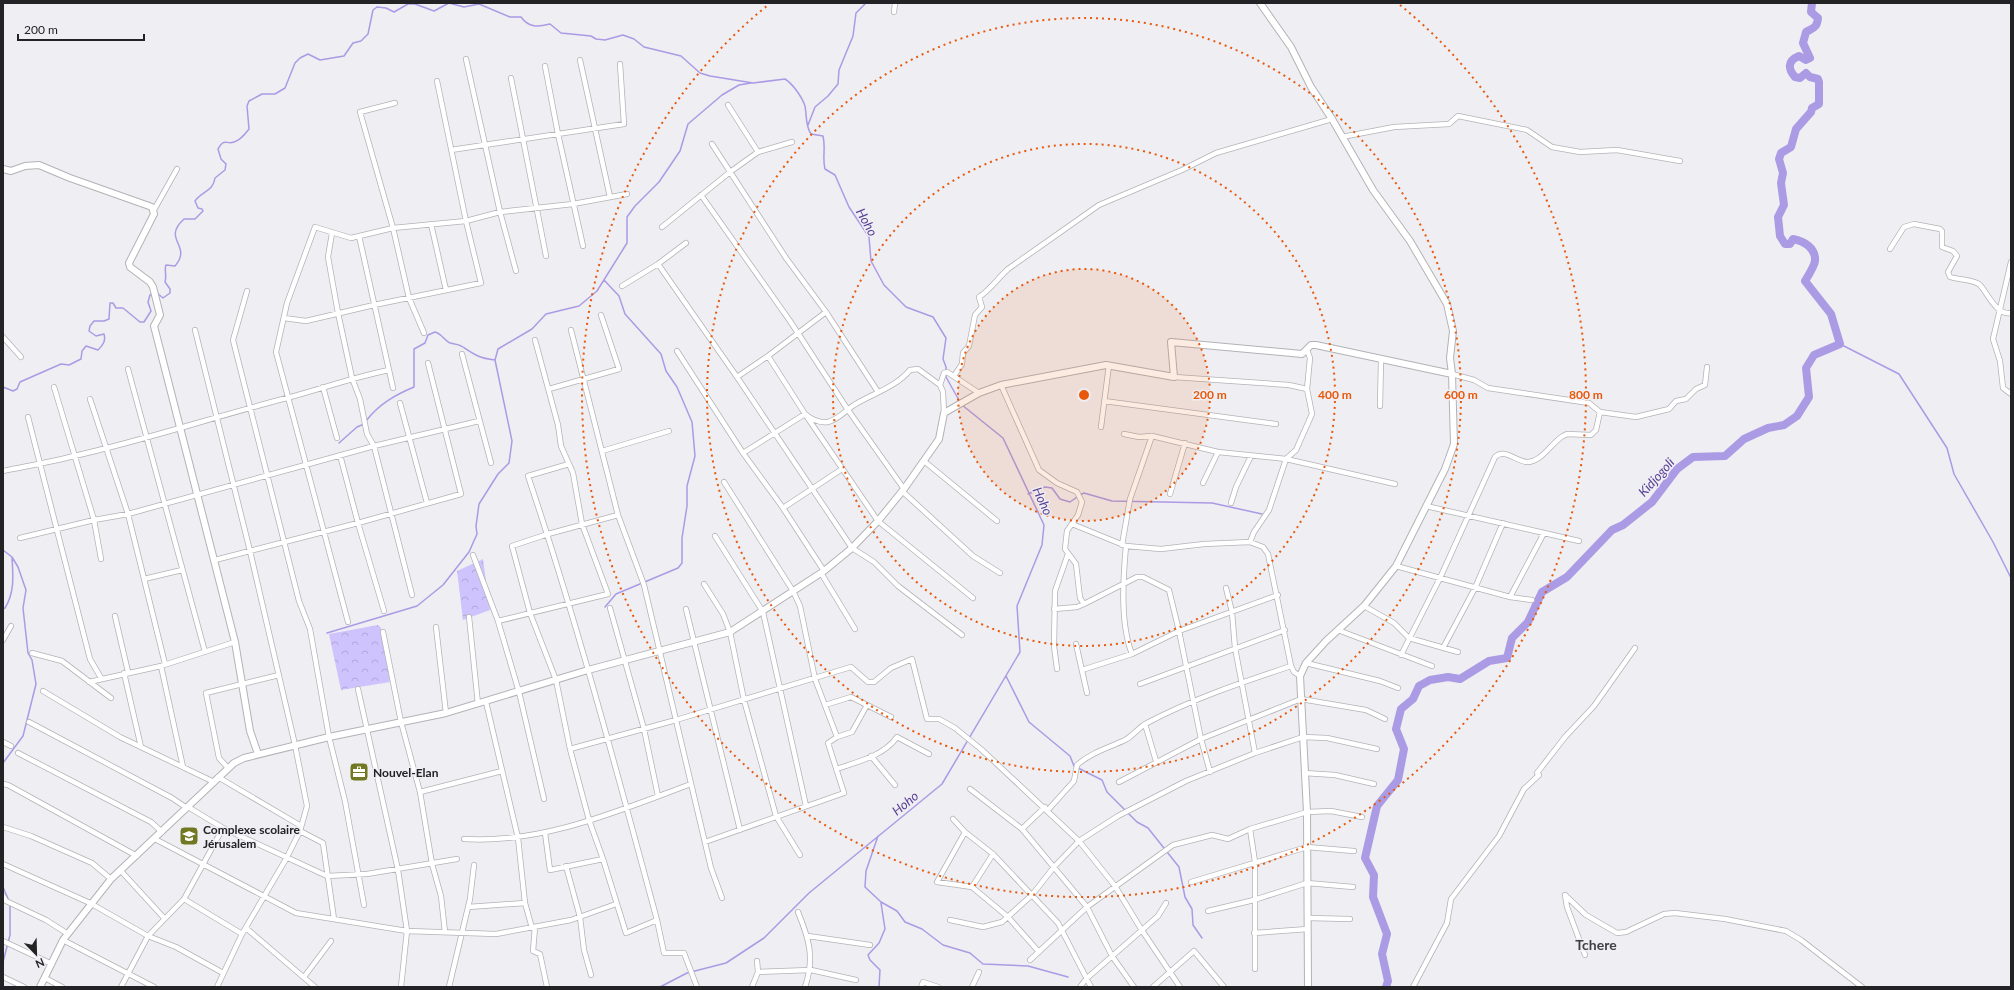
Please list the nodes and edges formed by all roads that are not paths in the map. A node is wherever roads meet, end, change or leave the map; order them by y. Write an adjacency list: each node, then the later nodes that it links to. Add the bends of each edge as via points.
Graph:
1 (895, 3): 3 (street)
2 (1260, 3): 12 (street, via 1291,47 1311,87)
3 (894, 12)
4 (466, 59): 19 (street)
5 (580, 60): 13 (street)
6 (620, 64): 13 (street, via 624,124)
7 (545, 66): 14 (street)
8 (511, 78): 16 (street)
9 (437, 81): 20 (street)
10 (395, 103): 36 (street, via 360,112)
11 (728, 105): 21 (street)
12 (1332, 119): 15 (street); 75 (street, via 1216,153 1099,205 1008,269 979,297 982,307 975,315 969,346 963,353 962,364)
13 (594, 129): 14 (street); 28 (street)
14 (558, 134): 16 (street); 29 (street)
15 (1342, 137): 22 (street, via 1394,127 1449,124 1458,116 1527,130 1552,147 1580,152 1617,150); 74 (street, via 1373,190 1410,241 1447,304 1453,331 1450,358)
16 (522, 140): 19 (street); 30 (street)
17 (792, 142): 21 (street)
18 (712, 144): 25 (street)
19 (485, 146): 20 (street); 32 (street)
20 (451, 150): 33 (street)
21 (758, 152): 25 (street)
22 (1680, 161)
23 (177, 169): 31 (street)
24 (3, 170): 31 (street, via 11,171 39,165 152,207)
25 (730, 172): 27 (street); 52 (street, via 786,258)
26 (627, 194): 28 (street)
27 (701, 195): 35 (street); 60 (street)
28 (610, 197): 29 (street)
29 (573, 204): 30 (street); 40 (street)
30 (537, 207): 32 (street); 42 (street)
31 (154, 210): 105 (street, via 129,263 130,267 150,282 158,305 160,314 154,326)
32 (500, 212): 33 (street); 45 (street)
33 (466, 220): 34 (street); 47 (street, via 481,283)
34 (431, 224): 36 (street); 47 (street)
35 (662, 227)
36 (393, 228): 38 (street); 49 (street)
37 (332, 233): 38 (street, via 351,238); 53 (street, via 328,257); 56 (street, via 315,227 287,302)
38 (359, 236): 50 (street)
39 (686, 243): 44 (street)
40 (583, 246)
41 (1890, 249): 51 (street, via 1904,227 1914,224 1940,229 1942,247 1953,251 1956,256 1948,272 1950,277 1978,283)
42 (546, 256)
43 (2011, 262): 51 (street)
44 (658, 264): 46 (street); 76 (street)
45 (516, 272)
46 (622, 286)
47 (446, 290): 49 (street)
48 (247, 292): 94 (street, via 234,340)
49 (409, 298): 50 (street); 59 (street)
50 (374, 304): 53 (street); 73 (street)
51 (1999, 310): 54 (street); 89 (street, via 1994,339 2000,360 2003,388)
52 (826, 312): 60 (street); 87 (street)
53 (338, 313): 56 (street, via 306,320); 78 (street)
54 (2011, 314)
55 (601, 315): 79 (street, via 619,370)
56 (284, 318): 90 (street, via 276,352)
57 (195, 330): 100 (street)
58 (571, 330): 79 (street)
59 (424, 333)
60 (796, 333): 66 (street); 96 (street)
61 (3, 337): 67 (street)
62 (535, 340): 85 (street)
63 (677, 350): 119 (street)
64 (1307, 350): 68 (street, via 1311,345 1316,345); 77 (street, via 1302,354 1171,342); 86 (street, via 1310,358)
65 (462, 354): 102 (street)
66 (768, 356): 76 (street); 99 (street)
67 (21, 357)
68 (1381, 360): 74 (street); 95 (street)
69 (428, 363): 106 (street)
70 (1109, 365): 77 (street); 81 (street); 92 (street)
71 (1707, 367): 97 (street, via 1705,385 1696,389 1686,399 1676,401 1669,409 1636,417)
72 (128, 369): 111 (street)
73 (389, 370): 78 (street); 84 (street)
74 (1452, 374): 97 (street, via 1474,380 1488,388 1589,403); 143 (street, via 1454,444 1445,470)
75 (954, 376): 80 (street, via 946,372); 88 (street)
76 (737, 377): 108 (street)
77 (1174, 377): 86 (street, via 1288,385)
78 (352, 378): 83 (street); 115 (street, via 360,399 367,434)
79 (585, 380): 85 (street); 117 (street)
80 (940, 385): 87 (street, via 918,369 910,370 903,379); 98 (street)
81 (1001, 385): 88 (street); 155 (street, via 1039,470 1057,483 1077,492 1082,502)
82 (54, 387): 121 (street)
83 (323, 387): 90 (street); 112 (street)
84 (393, 388)
85 (549, 389): 128 (street, via 561,446)
86 (1306, 389): 123 (street, via 1312,414 1296,450)
87 (878, 392): 96 (street)
88 (979, 393): 98 (street)
89 (2011, 394)
90 (288, 398): 94 (street); 127 (street)
91 (90, 399): 116 (street)
92 (1104, 401): 103 (street); 104 (street)
93 (400, 403): 113 (street)
94 (251, 406): 100 (street); 131 (street)
95 (1380, 406)
96 (848, 410): 99 (street, via 839,418 826,422 812,419); 137 (street)
97 (1600, 412): 148 (street, via 1596,430 1591,435 1567,434 1538,459 1526,462 1498,454 1491,462)
98 (944, 413): 124 (street, via 940,439)
99 (805, 414): 108 (street); 129 (street)
100 (218, 416): 105 (street); 134 (street)
101 (28, 417): 126 (street)
102 (479, 421): 106 (street); 125 (street)
103 (1276, 424)
104 (1101, 427)
105 (182, 428): 111 (street); 138 (street)
106 (446, 429): 113 (street); 140 (street, via 461,494)
107 (669, 431): 117 (street)
108 (775, 434): 119 (street); 136 (street)
109 (1124, 434): 110 (street)
110 (1152, 436): 114 (street); 165 (street, via 1130,499)
111 (147, 437): 116 (street); 142 (street)
112 (337, 438)
113 (409, 438): 115 (street); 140 (street)
114 (1184, 443): 118 (street); 139 (street)
115 (374, 446): 120 (street); 146 (street)
116 (107, 448): 121 (street); 145 (street)
117 (602, 451): 147 (street)
118 (1218, 452): 122 (street); 133 (street)
119 (743, 453): 144 (street)
120 (340, 455): 127 (street); 152 (street)
121 (75, 456): 126 (street); 149 (street)
122 (1251, 456): 123 (street); 141 (street)
123 (1286, 459): 135 (street); 164 (street, via 1269,510)
124 (924, 461): 137 (street); 151 (street)
125 (491, 463)
126 (39, 464): 130 (street); 156 (street)
127 (305, 464): 131 (street); 157 (street)
128 (569, 464): 154 (street, via 573,473); 159 (street, via 528,476)
129 (842, 469): 136 (street); 150 (street)
130 (3, 471)
131 (268, 476): 134 (street); 163 (street)
132 (724, 482): 182 (street)
133 (1203, 483)
134 (234, 484): 138 (street); 167 (street)
135 (1395, 484)
136 (811, 489): 144 (street); 166 (street)
137 (903, 490): 150 (street); 175 (street, via 974,556)
138 (198, 494): 142 (street); 171 (street)
139 (1170, 494)
140 (427, 503): 146 (street)
141 (1231, 503)
142 (165, 504): 145 (street); 173 (street)
143 (1426, 506): 148 (street); 172 (street)
144 (783, 508): 174 (street)
145 (128, 514): 149 (street); 177 (street)
146 (390, 514): 152 (street); 183 (street)
147 (618, 515): 154 (street); 220 (street, via 644,582)
148 (1468, 515): 153 (street); 176 (street)
149 (94, 520): 156 (street); 170 (street)
150 (878, 521): 166 (street); 186 (street)
151 (997, 521)
152 (358, 523): 157 (street); 194 (street)
153 (1503, 523): 158 (street); 181 (street)
154 (582, 524): 159 (street); 188 (street, via 608,594)
155 (1072, 524): 165 (street); 168 (street, via 1067,532 1065,549)
156 (56, 529): 161 (street); 237 (street, via 90,659)
157 (325, 532): 163 (street); 201 (street)
158 (1544, 533): 162 (street); 185 (street)
159 (548, 534): 188 (street); 197 (street, via 512,546)
160 (715, 536): 195 (street)
161 (20, 538)
162 (1579, 541)
163 (284, 542): 167 (street); 269 (street, via 299,601 310,629)
164 (1250, 542): 165 (street, via 1161,549); 184 (street, via 1263,547 1268,554)
165 (1124, 545): 178 (street)
166 (852, 548): 174 (street); 210 (street, via 874,562 898,586)
167 (250, 551): 171 (street); 235 (street)
168 (1068, 554): 189 (street, via 1076,564 1080,598); 193 (street, via 1055,591)
169 (473, 555): 200 (street)
170 (102, 559)
171 (215, 560): 213 (street)
172 (1396, 566): 176 (street); 190 (street)
173 (182, 570): 177 (street); 219 (street)
174 (822, 572): 182 (street); 204 (street)
175 (1000, 572)
176 (1440, 578): 181 (street); 211 (street)
177 (144, 579): 227 (street)
178 (1123, 583): 189 (street); 205 (street, via 1143,577 1169,590); 223 (street, via 1128,644)
179 (704, 584): 209 (street, via 723,614)
180 (1226, 588): 196 (street)
181 (1475, 588): 185 (street); 217 (street)
182 (793, 591): 195 (street); 238 (street, via 800,606)
183 (412, 595)
184 (1278, 595): 196 (street); 206 (street)
185 (1510, 597): 187 (street)
186 (973, 598)
187 (1532, 600)
188 (568, 603): 197 (street); 232 (street)
189 (1084, 604): 193 (street)
190 (1364, 606): 207 (street); 211 (street, via 1394,623)
191 (610, 608): 225 (street)
192 (686, 609): 214 (street)
193 (1054, 609): 231 (street)
194 (384, 611)
195 (763, 612): 209 (street); 246 (street)
196 (1232, 612): 205 (street); 216 (street)
197 (530, 613): 200 (street); 239 (street)
198 (115, 616): 234 (street)
199 (469, 617): 255 (street)
200 (498, 620): 248 (street)
201 (348, 622)
202 (10, 626): 212 (street)
203 (436, 627): 259 (street)
204 (855, 629)
205 (1179, 630): 223 (street); 230 (street)
206 (1285, 630): 216 (street); 228 (street)
207 (1338, 630): 224 (street); 226 (street)
208 (383, 632): 265 (street)
209 (730, 632): 214 (street); 252 (street)
210 (962, 635)
211 (1409, 638): 217 (street); 224 (street)
212 (3, 640)
213 (235, 642): 219 (street); 242 (street)
214 (694, 643): 220 (street); 258 (street)
215 (1076, 644): 233 (street)
216 (1235, 648): 230 (street); 241 (street)
217 (1443, 648): 221 (street)
218 (1635, 648): 433 (street, via 1594,706 1565,737 1537,773 1539,776 1524,789 1502,832 1451,900 1447,923)
219 (204, 652): 227 (street)
220 (661, 652): 225 (street); 262 (street)
221 (1458, 652)
222 (32, 653): 240 (street, via 62,661)
223 (1132, 654): 233 (street)
224 (1401, 655): 229 (street)
225 (625, 661): 232 (street); 267 (street)
226 (1306, 663): 236 (street); 244 (street, via 1380,681)
227 (163, 665): 234 (street); 286 (street)
228 (1291, 666): 236 (street); 241 (street)
229 (1432, 666)
230 (1186, 667): 243 (street); 254 (street)
231 (1057, 669)
232 (588, 670): 239 (street); 272 (street)
233 (1082, 670): 249 (street)
234 (126, 673): 237 (street); 277 (street)
235 (279, 675): 242 (street); 275 (street)
236 (1300, 676): 251 (street)
237 (101, 678): 240 (street)
238 (815, 679): 246 (street); 256 (street); 306 (street, via 851,667 868,682 874,682 891,668 912,659 927,719 939,719 955,728)
239 (556, 680): 248 (street); 278 (street)
240 (89, 682): 250 (street)
241 (1243, 682): 254 (street); 263 (street)
242 (242, 684): 282 (street, via 250,731); 287 (street, via 206,693 219,758)
243 (1140, 684)
244 (1398, 688)
245 (358, 689): 268 (street)
246 (780, 689): 252 (street); 303 (street)
247 (43, 691): 277 (street, via 120,737)
248 (519, 692): 253 (street); 302 (street)
249 (1088, 693)
250 (111, 698)
251 (1301, 699): 261 (street, via 1366,710); 263 (street); 271 (street)
252 (744, 700): 258 (street); 308 (street)
253 (486, 702): 255 (street); 289 (street)
254 (1194, 703): 266 (street); 273 (street)
255 (478, 704): 259 (street)
256 (824, 705): 257 (street, via 851,697); 270 (street)
257 (867, 705): 260 (street); 270 (street, via 852,732)
258 (710, 710): 262 (street); 316 (street)
259 (446, 713): 265 (street)
260 (891, 717)
261 (1385, 719)
262 (676, 720): 267 (street); 296 (street)
263 (1250, 720): 273 (street); 281 (street)
264 (29, 722): 304 (street)
265 (401, 722): 268 (street); 300 (street)
266 (1145, 724): 285 (street); 306 (street, via 1127,740 1098,750 1077,767 1074,781)
267 (644, 728): 272 (street); 301 (street)
268 (366, 730): 269 (street); 341 (street)
269 (329, 737): 275 (street); 343 (street, via 345,801)
270 (837, 737): 288 (street, via 828,743)
271 (1303, 737): 279 (street, via 1327,738); 281 (street); 291 (street)
272 (607, 738): 278 (street); 305 (street)
273 (1200, 739): 285 (street); 290 (street)
274 (3, 742): 276 (street)
275 (295, 745): 282 (street); 314 (street, via 307,806)
276 (12, 746)
277 (141, 746): 286 (street)
278 (570, 749): 311 (street)
279 (1377, 749)
280 (18, 753): 318 (street, via 151,822)
281 (1255, 753): 290 (street)
282 (258, 754): 287 (street, via 244,758)
283 (929, 754): 284 (street, via 897,738 892,745)
284 (871, 756): 288 (street); 298 (street)
285 (1156, 761): 294 (street)
286 (183, 767): 293 (street)
287 (228, 768): 292 (street)
288 (836, 769): 303 (street, via 844,793)
289 (502, 771): 300 (street); 321 (street)
290 (1210, 772): 325 (street, via 1186,781 1118,816)
291 (1304, 773): 297 (street, via 1336,775); 307 (street)
292 (218, 777): 293 (street); 314 (street)
293 (214, 782): 304 (street)
294 (1119, 782)
295 (3, 784): 330 (street, via 8,784)
296 (691, 784): 301 (street); 324 (street)
297 (1374, 784)
298 (895, 785)
299 (970, 789): 317 (street)
300 (420, 792): 337 (street)
301 (658, 796): 305 (street)
302 (544, 799)
303 (806, 806): 308 (street)
304 (188, 807): 313 (street); 318 (street)
305 (626, 807): 311 (street); 372 (street)
306 (1046, 809): 317 (street); 325 (street)
307 (1306, 812): 309 (street, via 1331,811); 315 (street); 326 (street)
308 (776, 816): 316 (street); 329 (street)
309 (1362, 817)
310 (953, 819): 319 (street)
311 (589, 820): 320 (street); 331 (street)
312 (3, 827): 345 (street, via 31,836 92,863)
313 (223, 828): 332 (street); 336 (street)
314 (300, 828): 332 (street); 344 (street, via 323,843)
315 (1250, 829): 334 (street); 348 (street, via 1228,839 1212,835 1173,845)
316 (740, 830): 324 (street)
317 (1022, 830): 340 (street)
318 (162, 832): 322 (street)
319 (965, 832): 328 (street); 349 (street, via 937,882)
320 (545, 833): 321 (street); 339 (street, via 550,870)
321 (518, 838): 323 (street); 358 (street)
322 (155, 839): 330 (street); 336 (street)
323 (464, 839)
324 (705, 842): 354 (street)
325 (1079, 842): 340 (street); 348 (street)
326 (1307, 847): 327 (street); 334 (street); 347 (street)
327 (1354, 850)
328 (993, 854): 349 (street); 351 (street)
329 (800, 855)
330 (137, 856): 342 (street)
331 (603, 858): 339 (street); 360 (street)
332 (286, 859): 344 (street); 353 (street)
333 (457, 859): 337 (street)
334 (1255, 862): 346 (street); 356 (street)
335 (3, 864): 357 (street)
336 (203, 864): 353 (street); 355 (street)
337 (432, 864): 341 (street); 379 (street, via 441,896)
338 (474, 865): 363 (street)
339 (566, 866): 366 (street)
340 (1054, 867): 351 (street); 362 (street)
341 (398, 870): 343 (street); 378 (street)
342 (121, 871): 345 (street); 368 (street)
343 (358, 875): 344 (street); 361 (street)
344 (326, 876): 370 (street)
345 (111, 879): 357 (street)
346 (1191, 882)
347 (1307, 883): 350 (street); 356 (street); 369 (street)
348 (1115, 886): 362 (street); 376 (street)
349 (972, 887): 367 (street)
350 (1353, 887)
351 (1032, 895): 367 (street); 381 (street)
352 (3, 896): 383 (street, via 6,901)
353 (265, 897): 370 (street, via 296,913); 375 (street)
354 (722, 898)
355 (184, 899): 368 (street); 384 (street)
356 (1254, 900): 364 (street); 382 (street)
357 (90, 903): 383 (street); 385 (street)
358 (525, 903): 363 (street); 374 (street)
359 (1166, 903): 376 (street, via 1158,916)
360 (616, 904): 366 (street); 372 (street, via 626,933)
361 (364, 905)
362 (1087, 907): 381 (street); 393 (street)
363 (468, 908): 380 (street)
364 (1208, 911)
365 (798, 912): 386 (street)
366 (580, 917): 374 (street); 404 (street, via 584,950)
367 (1008, 917): 373 (street, via 1002,922 983,927); 391 (street)
368 (164, 918): 385 (street)
369 (1308, 918): 371 (street); 377 (street)
370 (334, 919): 378 (street)
371 (1350, 919)
372 (657, 920): 420 (street, via 664,953 684,953)
373 (950, 920)
374 (533, 927): 380 (street, via 496,934); 419 (street, via 533,951 540,954)
375 (246, 928): 384 (street); 406 (street)
376 (1141, 929): 393 (street); 401 (street)
377 (1308, 929): 382 (street); 432 (street)
378 (407, 932): 379 (street); 417 (street)
379 (445, 932): 380 (street)
380 (462, 932): 418 (street)
381 (1063, 932): 391 (street); 408 (street)
382 (1254, 933): 397 (street)
383 (68, 934): 387 (street)
384 (242, 934): 403 (street)
385 (148, 936): 402 (street); 403 (street, via 176,947)
386 (808, 936): 390 (street); 398 (street)
387 (63, 940): 396 (street); 402 (street)
388 (3, 941): 396 (street)
389 (331, 942): 406 (street)
390 (870, 945)
391 (1039, 952): 394 (street)
392 (1585, 955): 434 (street, via 1565,895 1586,915 1617,933 1626,932 1664,914 1675,913 1725,919 1786,931)
393 (1112, 956): 408 (street); 428 (street)
394 (1030, 960)
395 (757, 962): 399 (street)
396 (52, 964): 407 (street)
397 (1255, 969)
398 (811, 970): 399 (street); 409 (street); 422 (street)
399 (758, 972): 421 (street)
400 (979, 972): 425 (street)
401 (1168, 972): 429 (street); 430 (street); 431 (street, via 1194,951)
402 (127, 973): 413 (street); 414 (street)
403 (223, 973): 415 (street)
404 (591, 975)
405 (3, 976): 410 (street)
406 (304, 977): 416 (street)
407 (46, 978): 411 (street); 412 (street)
408 (1086, 979): 426 (street); 427 (street)
409 (856, 980)
410 (24, 987)
411 (40, 987)
412 (62, 987)
413 (121, 987)
414 (154, 987)
415 (217, 987)
416 (315, 987)
417 (401, 987)
418 (449, 987)
419 (547, 987)
420 (697, 987)
421 (752, 987)
422 (805, 987)
423 (921, 987): 424 (street, via 923,982)
424 (938, 987)
425 (972, 987)
426 (1080, 987)
427 (1091, 987)
428 (1134, 987)
429 (1153, 987)
430 (1180, 987)
431 (1224, 987)
432 (1308, 987)
433 (1413, 987)
434 (1862, 987)

